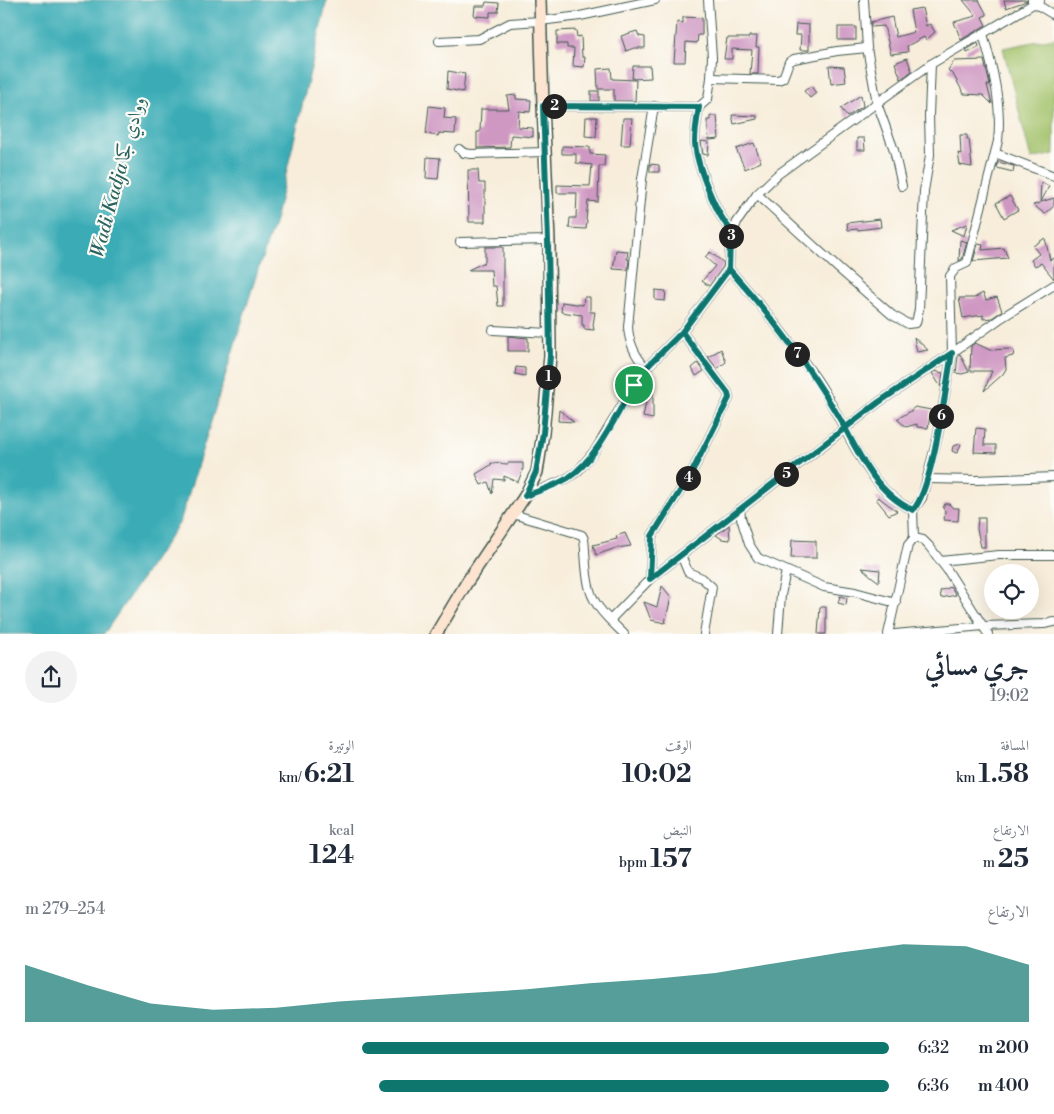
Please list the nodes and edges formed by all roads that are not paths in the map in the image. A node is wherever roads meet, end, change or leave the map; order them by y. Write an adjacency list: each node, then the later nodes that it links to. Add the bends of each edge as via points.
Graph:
1 (540, 0): 7 (main road)
2 (655, 0): 7 (street)
3 (708, 0): 12 (street)
4 (864, 0): 10 (street)
5 (1035, 1): 6 (street); 8 (street)
6 (1054, 15)
7 (540, 21): 9 (street, via 510,23 479,39); 14 (main road)
8 (983, 34): 11 (street); 19 (street, via 998,103)
9 (439, 40)
10 (867, 48): 12 (street, via 794,59 789,62 783,78 778,80); 13 (street)
11 (931, 64): 13 (street); 22 (street, via 930,155 924,191 916,323 908,324 892,315)
12 (711, 78): 16 (street, via 708,99)
13 (877, 103): 21 (street, via 894,150); 22 (street, via 777,175)
14 (543, 106): 15 (street); 18 (main road)
15 (654, 106): 16 (street); 32 (street, via 642,179 628,327 638,360)
16 (699, 107): 23 (street, via 695,133 697,156 713,202)
17 (459, 149): 18 (street, via 471,154)
18 (545, 152): 24 (main road)
19 (995, 153): 20 (street); 31 (street, via 970,258 950,276)
20 (1054, 176)
21 (902, 186)
22 (757, 194): 23 (street)
23 (732, 231): 26 (street)
24 (548, 240): 25 (street); 30 (main road)
25 (460, 242)
26 (729, 269): 29 (street); 33 (street, via 762,306 815,377)
27 (1054, 285): 31 (street)
28 (493, 330): 30 (street)
29 (682, 332): 32 (street); 45 (street, via 708,364 729,398 692,472 652,536)
30 (549, 333): 36 (main road, via 543,433 536,472)
31 (952, 353): 33 (street); 35 (street)
32 (646, 368): 36 (street, via 596,449 578,471)
33 (845, 428): 37 (street); 38 (street, via 877,481)
34 (1054, 478): 35 (street)
35 (928, 479): 38 (street, via 922,498)
36 (525, 496): 39 (main road)
37 (740, 509): 41 (street); 44 (street, via 749,544 758,558)
38 (913, 510): 40 (street)
39 (513, 514): 47 (street, via 582,535 591,593); 50 (main road)
40 (914, 538): 43 (street, via 923,540); 46 (street, via 908,545)
41 (681, 555): 45 (street); 52 (street, via 688,572 712,587)
42 (1054, 555): 43 (street, via 999,555)
43 (940, 561): 49 (street)
44 (786, 570): 46 (street, via 824,587); 53 (street)
45 (650, 579): 47 (street)
46 (896, 603): 54 (street)
47 (610, 620): 51 (street)
48 (1054, 622): 49 (street)
49 (983, 626): 55 (street); 56 (street)
50 (436, 634)
51 (624, 634)
52 (704, 634)
53 (778, 634)
54 (888, 634)
55 (895, 634)
56 (988, 634)

